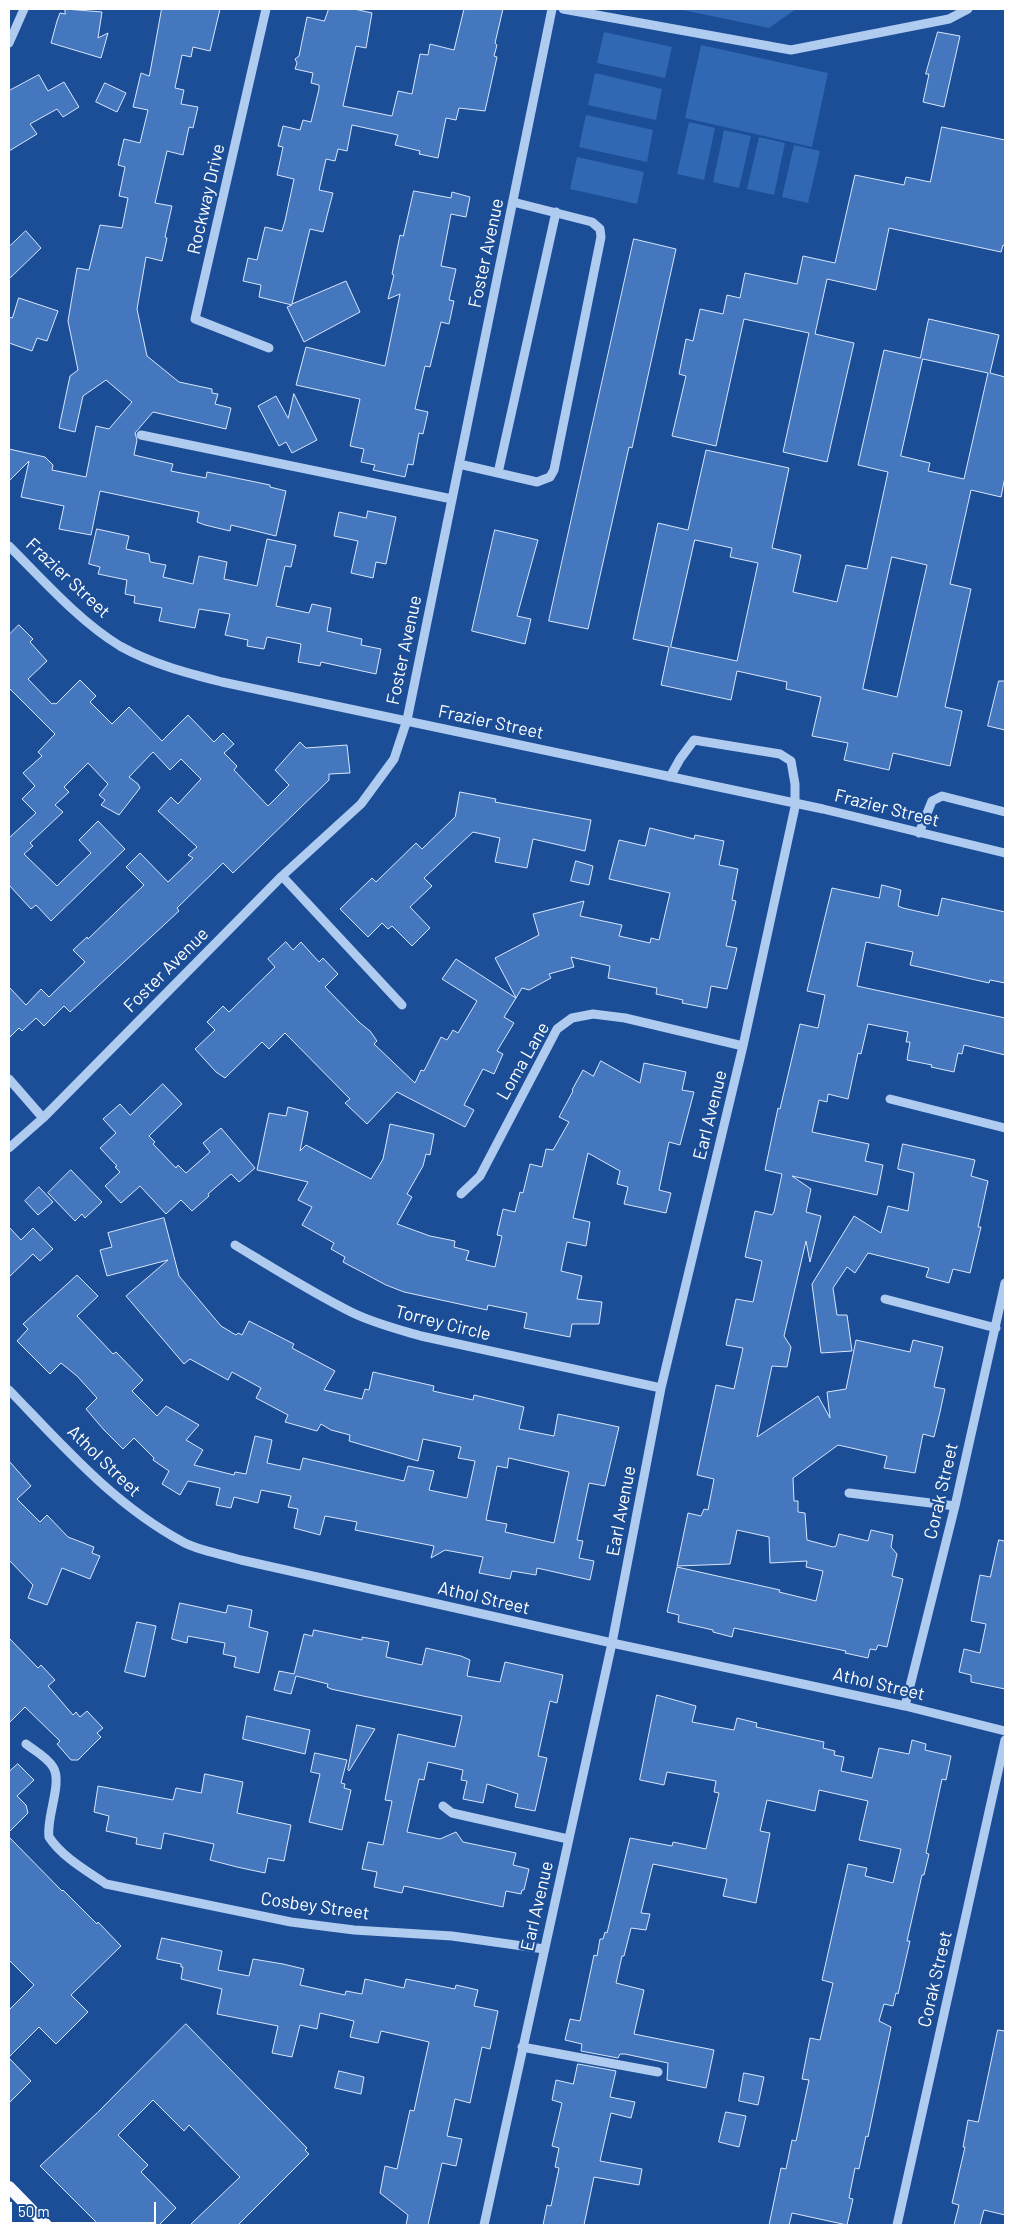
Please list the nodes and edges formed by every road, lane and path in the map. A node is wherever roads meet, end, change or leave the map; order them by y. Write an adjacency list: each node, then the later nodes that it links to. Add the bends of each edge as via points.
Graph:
1 (24, 9): 6 (street)
2 (266, 9): 9 (street, Rockway Drive, via 195,319)
3 (552, 9): 7 (street, Foster Avenue)
4 (563, 9): 5 (street, via 791,50 949,19)
5 (968, 9)
6 (9, 43)
7 (513, 202): 8 (street); 11 (street, Foster Avenue)
8 (556, 212): 12 (street); 12 (street, via 592,222 600,229 601,237 554,470 550,477 537,482)
9 (269, 348)
10 (141, 435): 13 (street)
11 (459, 464): 12 (street); 13 (street, Foster Avenue)
12 (498, 473)
13 (452, 499): 15 (street, Foster Avenue)
14 (9, 546): 15 (street, Frazier Street, via 70,607 120,646 166,668)
15 (406, 720): 16 (street, Frazier Street); 21 (street, Foster Avenue, via 394,759 361,804)
16 (670, 777): 17 (street, Frazier Street); 17 (street, Earl Avenue, via 694,740 780,754 790,761)
17 (796, 804): 19 (street, Frazier Street); 23 (street, Earl Avenue)
18 (1005, 812): 19 (street, via 942,796 932,801)
19 (919, 833): 20 (street, Frazier Street)
20 (1005, 853)
21 (282, 876): 22 (street); 26 (street, Foster Avenue)
22 (402, 1005)
23 (743, 1046): 29 (street, Loma Lane, via 624,1018 593,1014 572,1018 557,1029 480,1176); 34 (street, Earl Avenue)
24 (9, 1080): 26 (street)
25 (890, 1099): 27 (street)
26 (44, 1118): 28 (street, Foster Avenue)
27 (1005, 1128)
28 (9, 1148)
29 (461, 1194)
30 (235, 1244): 34 (street, Torrey Circle, via 352,1313 386,1326)
31 (1005, 1283): 33 (street, Corak Street)
32 (885, 1299): 33 (street)
33 (996, 1328): 37 (street, Corak Street)
34 (661, 1388): 38 (street, Earl Avenue)
35 (9, 1390): 38 (street, Athol Street, via 78,1462 132,1511 184,1543 241,1560)
36 (849, 1493): 37 (street)
37 (955, 1506): 39 (street, Corak Street)
38 (612, 1643): 39 (street, Athol Street); 44 (street, Earl Avenue)
39 (905, 1706): 40 (street, Athol Street)
40 (1005, 1732)
41 (1005, 1740): 51 (street, Corak Street)
42 (26, 1744): 45 (street, Cosbey Street, via 55,1770 57,1779 49,1837 60,1850 106,1884 291,1922 354,1930 452,1936)
43 (443, 1806): 44 (street, via 452,1813)
44 (568, 1840): 45 (street, Earl Avenue)
45 (544, 1949): 46 (street, Earl Avenue)
46 (522, 2047): 47 (street); 50 (street, Earl Avenue)
47 (658, 2072)
48 (9, 2187): 49 (main road)
49 (46, 2225)
50 (484, 2225)
51 (897, 2225)

